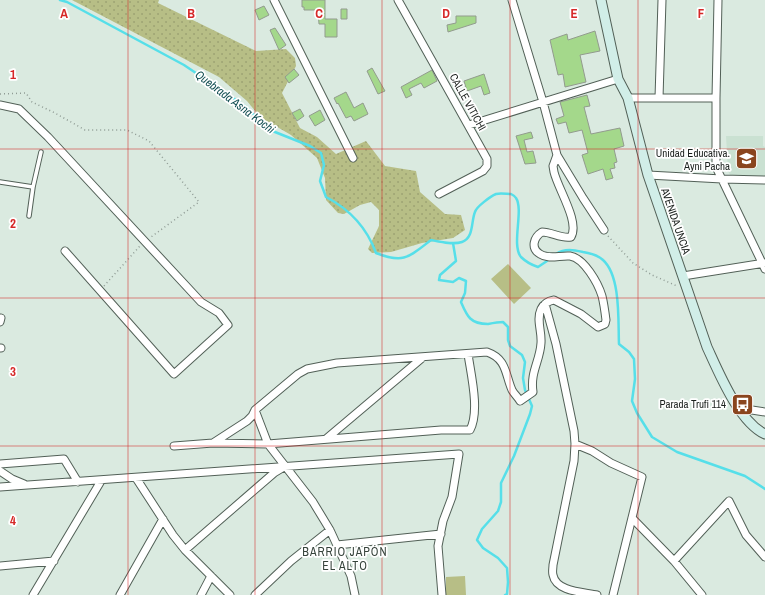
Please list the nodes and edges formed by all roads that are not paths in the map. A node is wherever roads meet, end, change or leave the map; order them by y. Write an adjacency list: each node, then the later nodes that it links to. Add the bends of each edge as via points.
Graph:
1 (274, 0): 16 (street)
2 (398, 0): 13 (street, CALLE VITICHI)
3 (512, 0): 11 (street)
4 (600, 0): 7 (street, AVENIDA UNCIA)
5 (662, 0): 9 (street)
6 (718, 0): 10 (street)
7 (618, 79): 8 (street, AVENIDA UNCIA); 11 (street)
8 (628, 98): 9 (street); 17 (street, AVENIDA UNCIA)
9 (660, 98): 10 (street)
10 (716, 98): 18 (street, via 716,167)
11 (543, 102): 13 (street); 15 (street)
12 (0, 105): 25 (street, via 19,109 43,132 201,302 219,313 228,325 174,374)
13 (469, 125): 22 (street, CALLE VITICHI, via 487,159 487,166 483,171)
14 (41, 152): 21 (lane)
15 (557, 155): 24 (street); 28 (street, via 553,166 554,172 571,217 573,234 565,238 542,232 533,244 538,254 574,257 584,264 602,294 606,324 598,327 581,314 554,300)
16 (353, 158)
17 (648, 175): 18 (street); 27 (street, AVENIDA UNCIA)
18 (722, 179): 19 (street); 26 (street)
19 (765, 180)
20 (0, 182): 21 (lane)
21 (33, 187): 23 (lane)
22 (439, 194)
23 (29, 216)
24 (604, 230)
25 (65, 251)
26 (764, 265): 27 (street)
27 (683, 276): 31 (street, AVENIDA UNCIA, via 707,347)
28 (545, 304): 29 (street, via 538,321 541,344 531,382 533,392 523,400 520,401 513,392 500,360 487,352); 38 (street, via 556,344)
29 (468, 354): 30 (street); 35 (street, via 475,409 470,430)
30 (422, 358): 32 (street, via 337,363 307,369); 35 (street)
31 (739, 408): 33 (street); 34 (street, AVENIDA UNCIA, via 750,424)
32 (255, 410): 36 (street, via 247,421); 37 (street)
33 (765, 412)
34 (765, 434)
35 (326, 440): 37 (street)
36 (213, 444): 37 (street); 39 (street)
37 (268, 444): 41 (street)
38 (575, 444): 49 (street, via 642,477); 66 (street, via 553,575 560,586)
39 (174, 446)
40 (0, 464): 45 (street, via 64,459)
41 (285, 466): 43 (street); 50 (street, via 313,502); 51 (street, via 460,454 452,497 443,520); 53 (street)
42 (0, 471): 46 (street, via 12,480)
43 (136, 478): 44 (street); 48 (street)
44 (101, 481): 45 (street); 55 (street)
45 (78, 482): 46 (street)
46 (26, 485): 47 (street)
47 (0, 487)
48 (163, 518): 53 (street); 60 (street)
49 (632, 518): 56 (street); 67 (street)
50 (330, 530): 52 (street); 63 (street, via 291,561)
51 (441, 534): 52 (street); 65 (street, via 438,556)
52 (336, 545): 64 (street, via 351,576)
53 (185, 550): 58 (street)
54 (765, 557): 56 (street, via 746,535 729,502)
55 (54, 561): 57 (street); 59 (street)
56 (674, 561): 68 (street)
57 (0, 566)
58 (211, 576): 61 (street); 62 (street)
59 (33, 595)
60 (120, 595)
61 (200, 595)
62 (230, 595)
63 (255, 595)
64 (355, 595)
65 (442, 595)
66 (597, 595)
67 (613, 595)
68 (702, 595)

